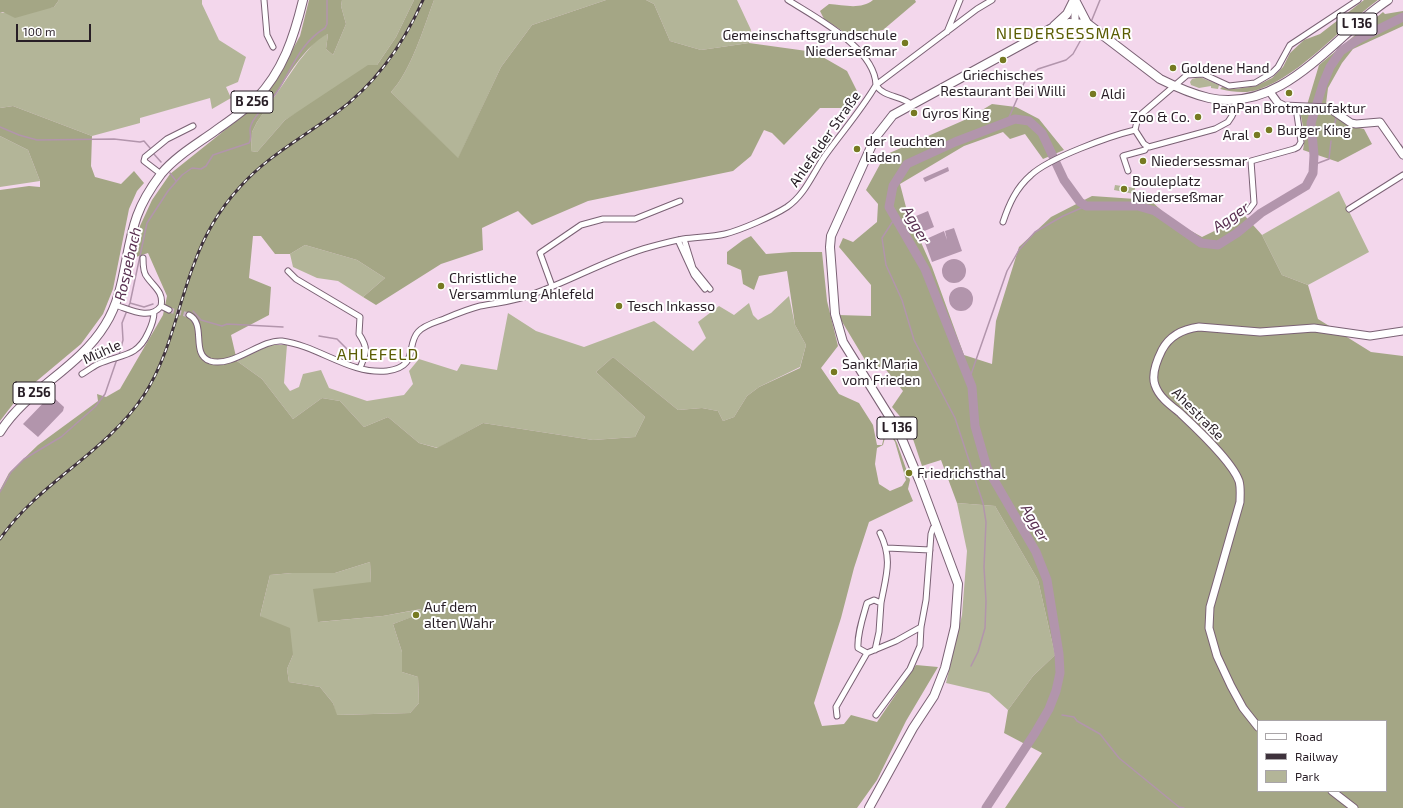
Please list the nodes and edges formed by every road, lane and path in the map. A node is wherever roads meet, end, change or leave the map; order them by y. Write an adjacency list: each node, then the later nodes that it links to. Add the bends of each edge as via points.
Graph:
1 (264, 0): 13 (street, via 267,35)
2 (304, 0): 25 (main road, B 256, via 290,46 268,86 255,100 180,156)
3 (788, 0): 14 (street, via 857,48 876,77)
4 (960, 0): 12 (street)
5 (992, 0): 12 (street)
6 (1075, 0): 9 (main road); 10 (main road); 11 (main road, via 1067,14)
7 (1358, 0): 15 (street, via 1290,45 1278,67 1255,83 1229,86 1195,73 1186,75)
8 (1388, 0): 16 (main road, L 136, via 1299,73)
9 (1075, 23): 10 (main road, L 136); 11 (main road, L 136)
10 (1089, 25): 15 (main road, L 136, via 1160,79)
11 (1052, 28): 18 (main road, L 136)
12 (947, 33): 14 (street)
13 (273, 47)
14 (876, 85): 18 (street, Ahlefelder Straße, via 880,92); 31 (street, Ahlefelder Straße, via 795,201 785,208 725,234)
15 (1174, 86): 17 (main road, L 136, via 1209,98); 21 (street, via 1138,117)
16 (1270, 92): 17 (main road, L 136); 19 (main road, via 1278,103)
17 (1235, 100): 22 (street, via 1235,110 1228,122 1215,129 1154,147)
18 (912, 104): 45 (main road, L 136, via 893,115 872,144 831,236 830,247 835,314 843,342 896,427)
19 (1296, 108): 23 (main road, via 1324,107 1351,123 1383,124); 29 (street, via 1301,142 1294,149 1251,161 1254,203)
20 (193, 126): 25 (street, via 167,139 145,157 144,161)
21 (1135, 130): 22 (street); 30 (street, via 1048,164 1030,176 1014,194)
22 (1147, 146): 24 (street, via 1145,150 1123,156)
23 (1403, 155)
24 (1128, 171)
25 (161, 174): 36 (main road, B 256, via 137,214 122,285)
26 (1403, 175): 28 (street)
27 (680, 201): 34 (street, via 635,219 603,219 582,225 540,253)
28 (1349, 209)
29 (1248, 211)
30 (1002, 222)
31 (681, 240): 34 (street, Ahlefelder Straße, via 622,256); 35 (street, via 693,268)
32 (143, 258): 37 (street, via 146,276 162,297)
33 (288, 271): 42 (street, via 296,279 360,317 359,334 366,349)
34 (552, 286): 42 (street, Ahlefelder Straße, via 509,302 466,310 420,330 416,334 408,360 395,369 386,371)
35 (707, 289)
36 (115, 305): 39 (street, via 146,314); 44 (main road, B 256, via 96,339 75,360 33,394)
37 (161, 306): 38 (street); 39 (street)
38 (169, 310)
39 (154, 312): 43 (street, Mühle, via 154,319 140,347 121,357 96,365)
40 (189, 315): 42 (street, Ahlefelder Straße, via 193,316 198,324 200,349 203,356 209,360 227,361 280,341 312,349)
41 (1403, 331): 55 (main road, Ahestraße, via 1370,336 1314,328 1260,332 1190,328 1172,337 1157,362 1154,385 1161,397 1197,428 1239,480 1240,502 1210,607 1209,628 1217,656 1231,686 1243,708)
42 (360, 368)
43 (82, 374)
44 (0, 432)
45 (936, 526): 48 (street, via 933,528); 57 (main road, L 136, via 958,584 956,627 934,696 913,728)
46 (880, 533): 47 (street)
47 (887, 548): 48 (street); 49 (street, via 888,565)
48 (930, 550): 50 (street)
49 (881, 603): 51 (street); 52 (street, via 874,600 867,603 858,648)
50 (921, 627): 51 (street); 53 (street, via 920,646 910,669)
51 (875, 650): 52 (street)
52 (867, 653): 54 (street, via 836,707)
53 (876, 715)
54 (837, 716)
55 (1257, 726)
56 (1333, 792): 58 (main road)
57 (869, 808)
58 (1354, 808)

